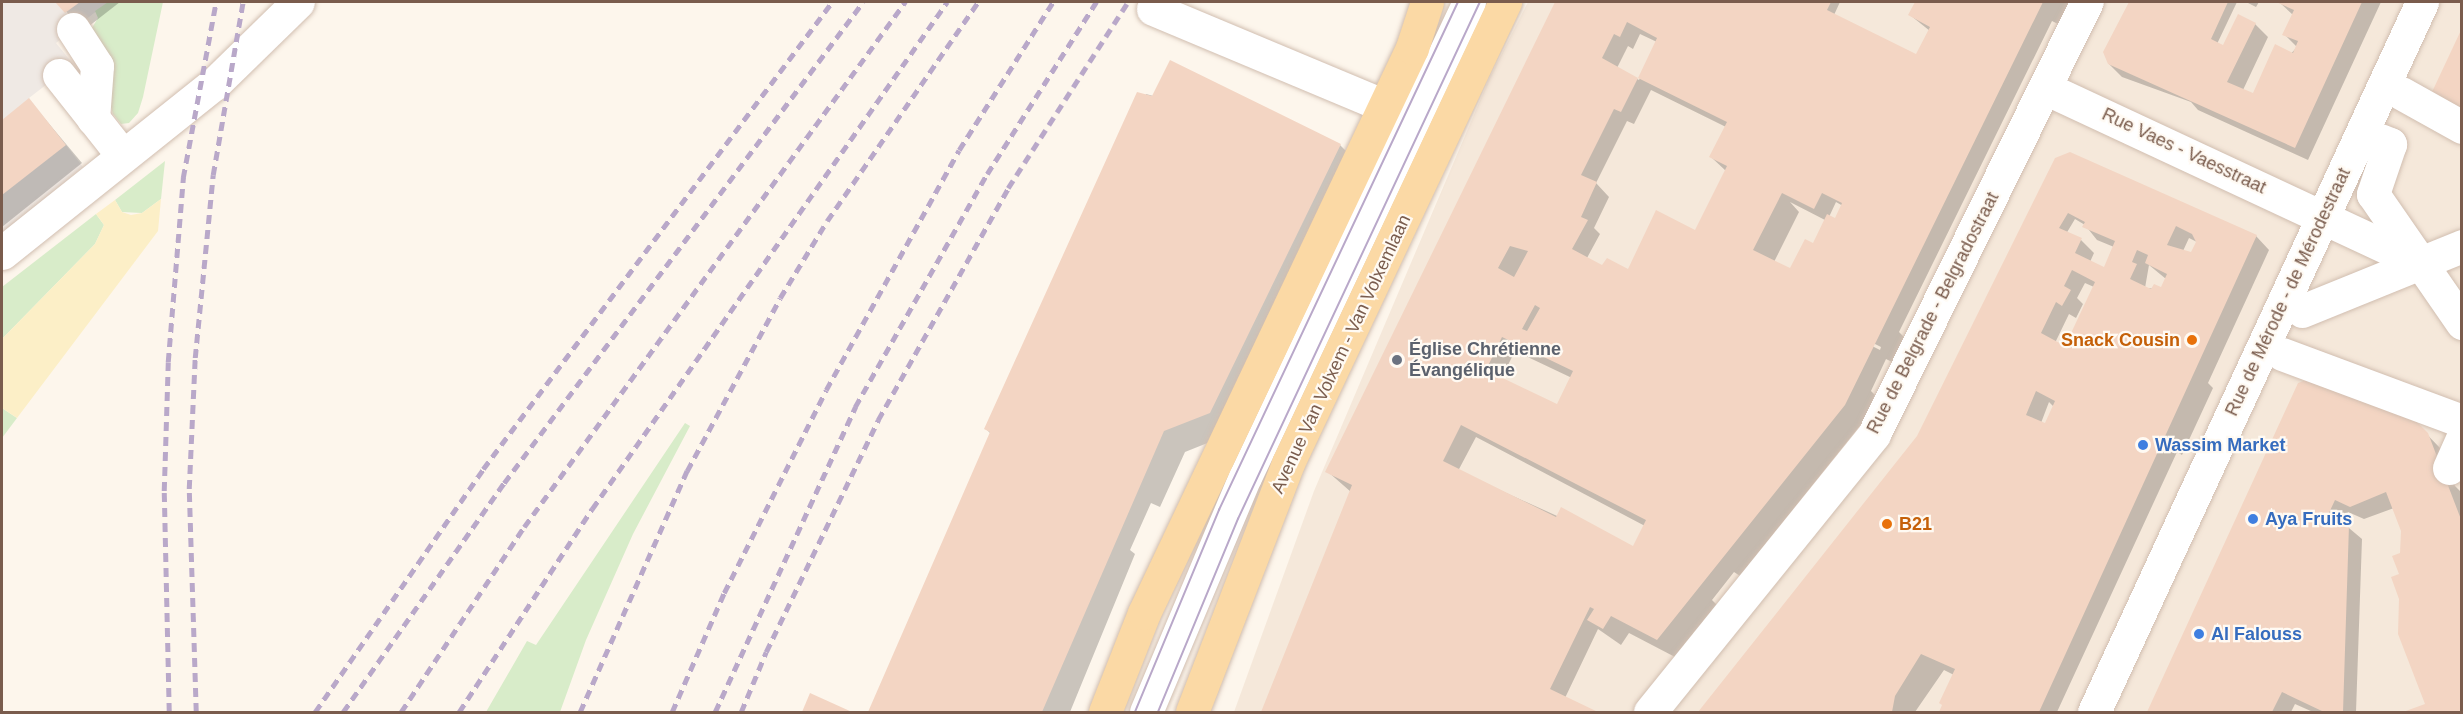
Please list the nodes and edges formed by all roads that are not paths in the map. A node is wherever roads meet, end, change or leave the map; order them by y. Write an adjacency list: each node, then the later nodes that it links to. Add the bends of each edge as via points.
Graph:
1 (298, 2): 16 (street, via 214,84)
2 (1427, 2): 12 (main road, Avenue Van Volxem - Van Volxemlaan, via 1412,48)
3 (1469, 2): 25 (street, Avenue Van Volxem - Van Volxemlaan)
4 (1505, 2): 29 (main road, Avenue Van Volxem - Van Volxemlaan, via 1288,463)
5 (2088, 2): 10 (street, Rue de Belgrade - Belgradostraat)
6 (2422, 2): 17 (street, Rue de Mérode - de Mérodestraat)
7 (1154, 9): 12 (street)
8 (73, 29): 13 (street, via 97,66)
9 (59, 75): 13 (street)
10 (2045, 88): 17 (street, Rue Vaes - Vaesstraat); 30 (street, Rue de Belgrade - Belgradostraat, via 1874,434)
11 (2402, 93): 14 (street)
12 (1384, 106): 26 (main road, Avenue Van Volxem - Van Volxemlaan)
13 (93, 119): 16 (street)
14 (2462, 127)
15 (2380, 140): 20 (street, via 2390,144 2373,194)
16 (123, 156): 19 (street, via 93,190)
17 (2323, 216): 20 (street, Rue Vaes - Vaesstraat); 31 (street, Rue de Mérode - de Mérodestraat)
18 (2462, 246): 20 (street)
19 (2, 253)
20 (2420, 263): 21 (street); 22 (street)
21 (2301, 311)
22 (2462, 323)
23 (2282, 354): 24 (street)
24 (2462, 421)
25 (1245, 477): 26 (street, Avenue Van Volxem - Van Volxemlaan); 28 (street, Avenue Van Volxem - Van Volxemlaan)
26 (1170, 565): 27 (main road, Avenue Van Volxem - Van Volxemlaan, via 1144,613)
27 (1105, 712)
28 (1146, 712)
29 (1192, 712)
30 (1650, 712)
31 (2094, 712)

